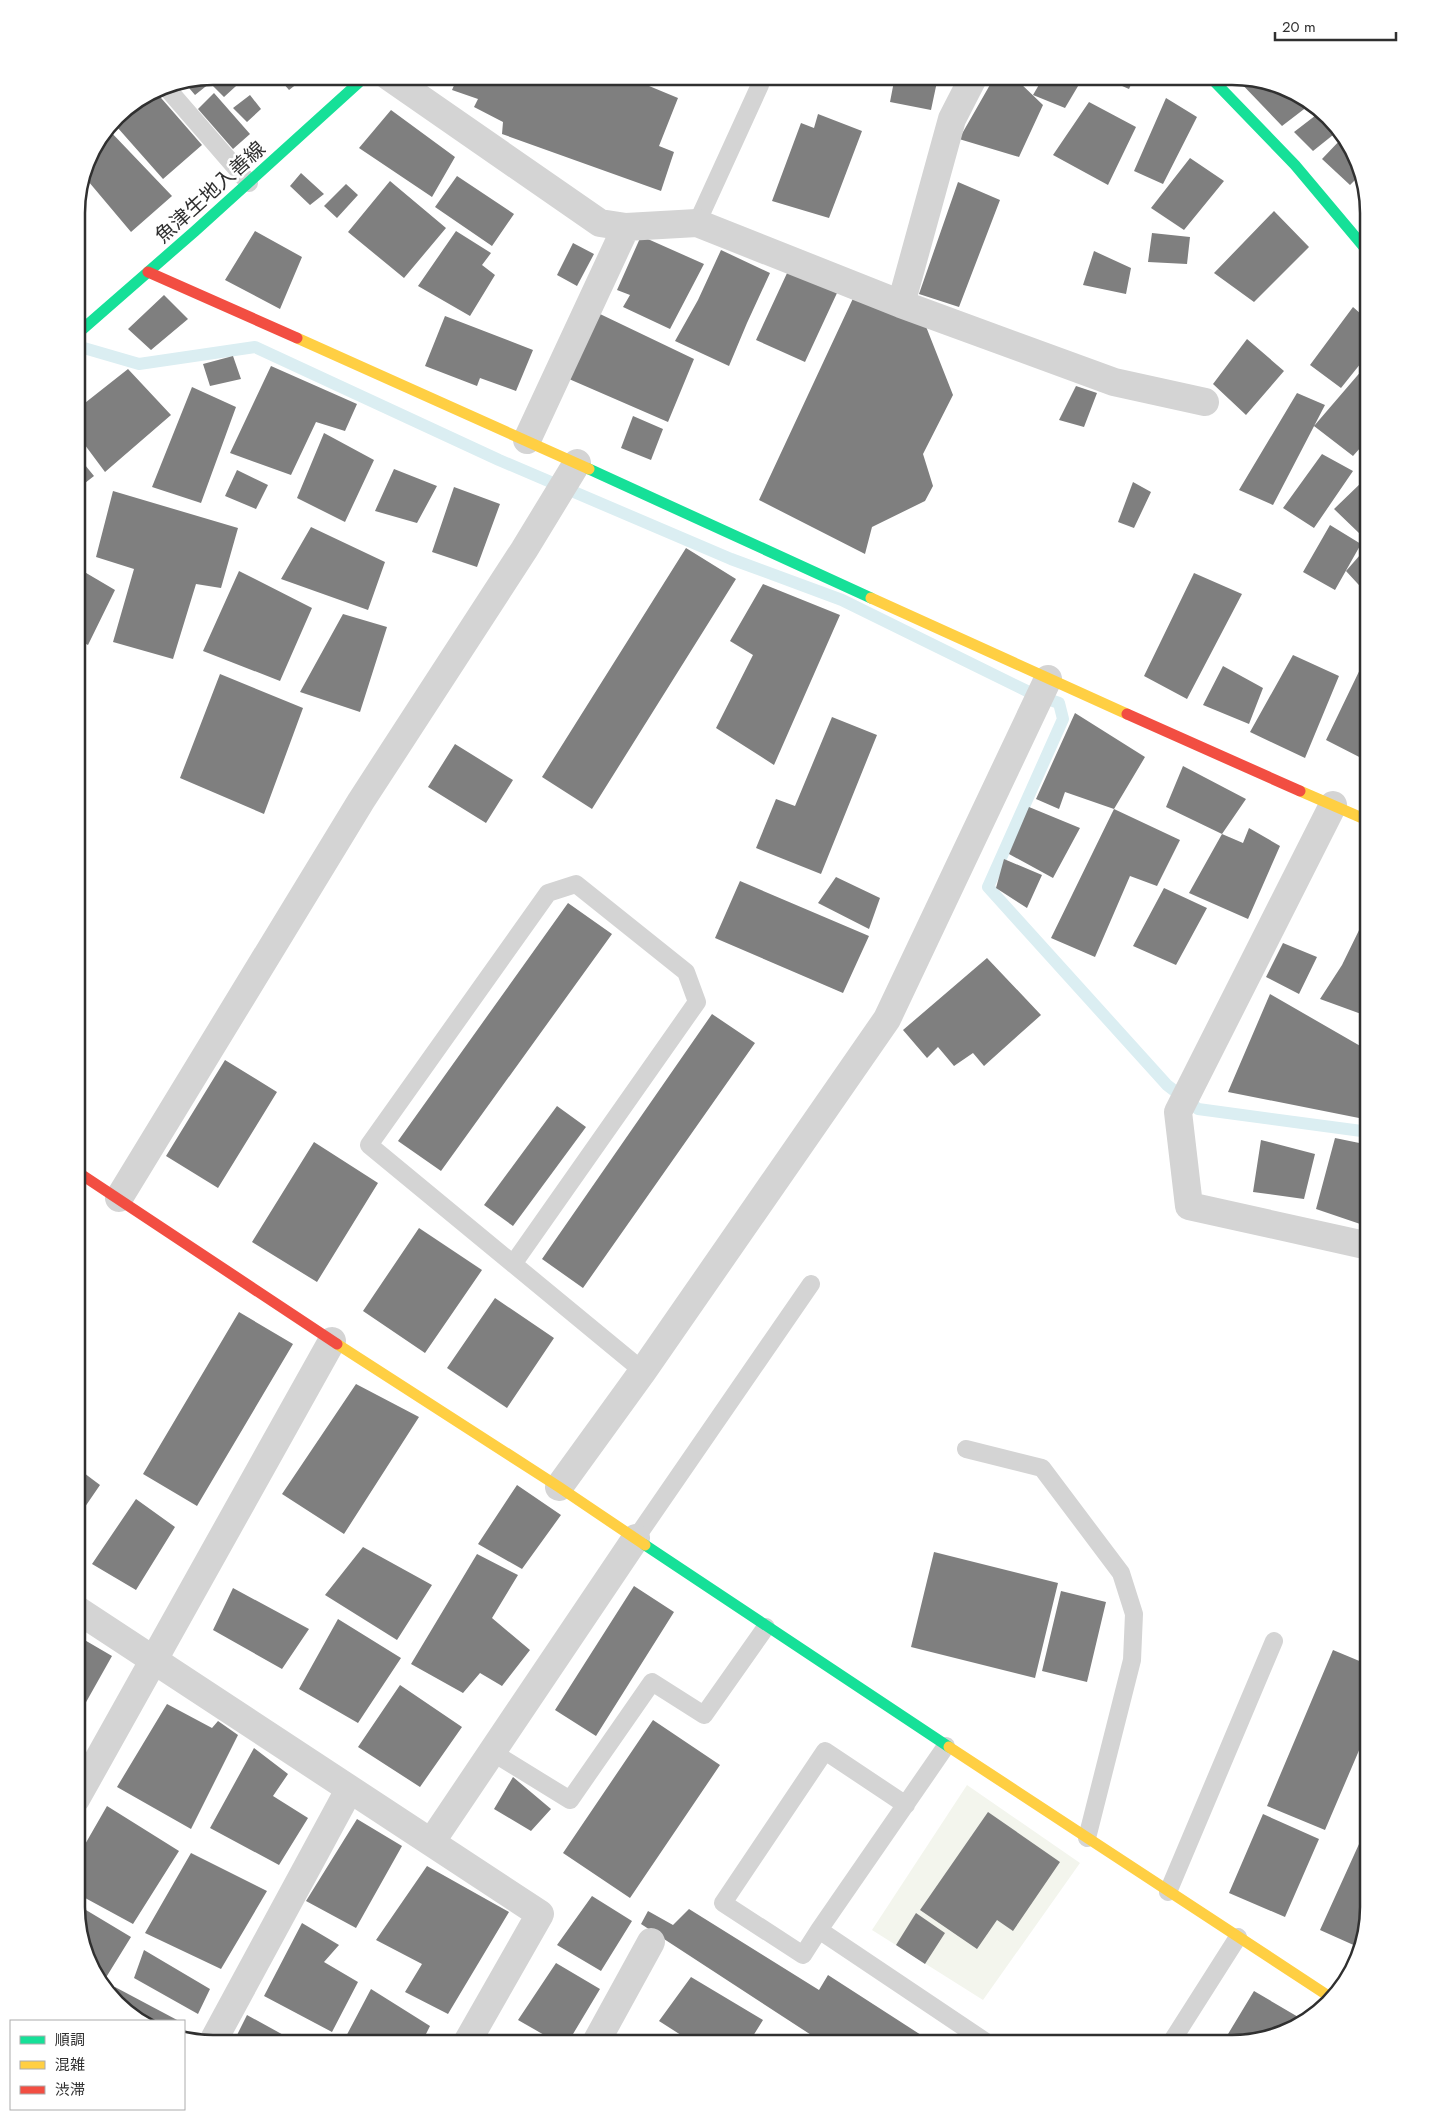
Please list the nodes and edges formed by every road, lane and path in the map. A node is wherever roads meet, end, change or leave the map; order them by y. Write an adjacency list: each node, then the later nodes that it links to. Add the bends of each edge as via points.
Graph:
1 (356, 85): 7 (street, 魚津生地入善線)
2 (401, 85): 9 (street, via 600,223)
3 (760, 85): 8 (lane)
4 (969, 85): 12 (street, via 952,119)
5 (1218, 85): 10 (street, via 1295,166)
6 (171, 92): 7 (lane)
7 (249, 182): 11 (street, 魚津生地入善線)
8 (697, 223): 9 (street); 12 (street)
9 (626, 227): 15 (street)
10 (1360, 242)
11 (148, 272): 13 (street, 魚津生地入善線); 15 (street)
12 (901, 304): 14 (street, via 1114,382)
13 (85, 326)
14 (1205, 402)
15 (527, 440): 16 (street)
16 (577, 463): 17 (street); 21 (street, via 361,801)
17 (1048, 679): 18 (street); 26 (street, via 887,1019)
18 (1333, 805): 19 (street); 22 (street, via 1178,1112 1189,1206)
19 (1360, 817)
20 (85, 1177): 21 (street)
21 (118, 1198): 25 (street)
22 (1360, 1244)
23 (513, 1264): 23 (lane, via 369,1145 548,892 576,884 686,972 697,1002); 26 (lane)
24 (811, 1284): 29 (lane)
25 (332, 1340): 28 (street); 33 (street)
26 (642, 1371): 28 (street)
27 (966, 1449): 39 (lane, via 1042,1468 1121,1573 1134,1614 1132,1660)
28 (559, 1486): 29 (street)
29 (636, 1538): 31 (street); 35 (street)
30 (85, 1615): 33 (street)
31 (766, 1627): 34 (street); 35 (lane, via 704,1715 652,1682 570,1800)
32 (1274, 1641): 41 (lane)
33 (154, 1661): 36 (street); 37 (street)
34 (946, 1746): 38 (lane); 39 (street)
35 (492, 1752): 40 (street)
36 (85, 1783)
37 (349, 1790): 40 (street); 46 (street)
38 (906, 1805): 42 (lane); 42 (lane, via 825,1751 723,1903 803,1955)
39 (1087, 1838): 41 (street)
40 (432, 1841): 47 (street, via 540,1914)
41 (1168, 1892): 43 (street)
42 (820, 1930): 49 (lane)
43 (1238, 1937): 45 (street); 50 (lane)
44 (651, 1942): 48 (street)
45 (1326, 1994)
46 (217, 2035)
47 (471, 2035)
48 (600, 2035)
49 (976, 2035)
50 (1176, 2035)

